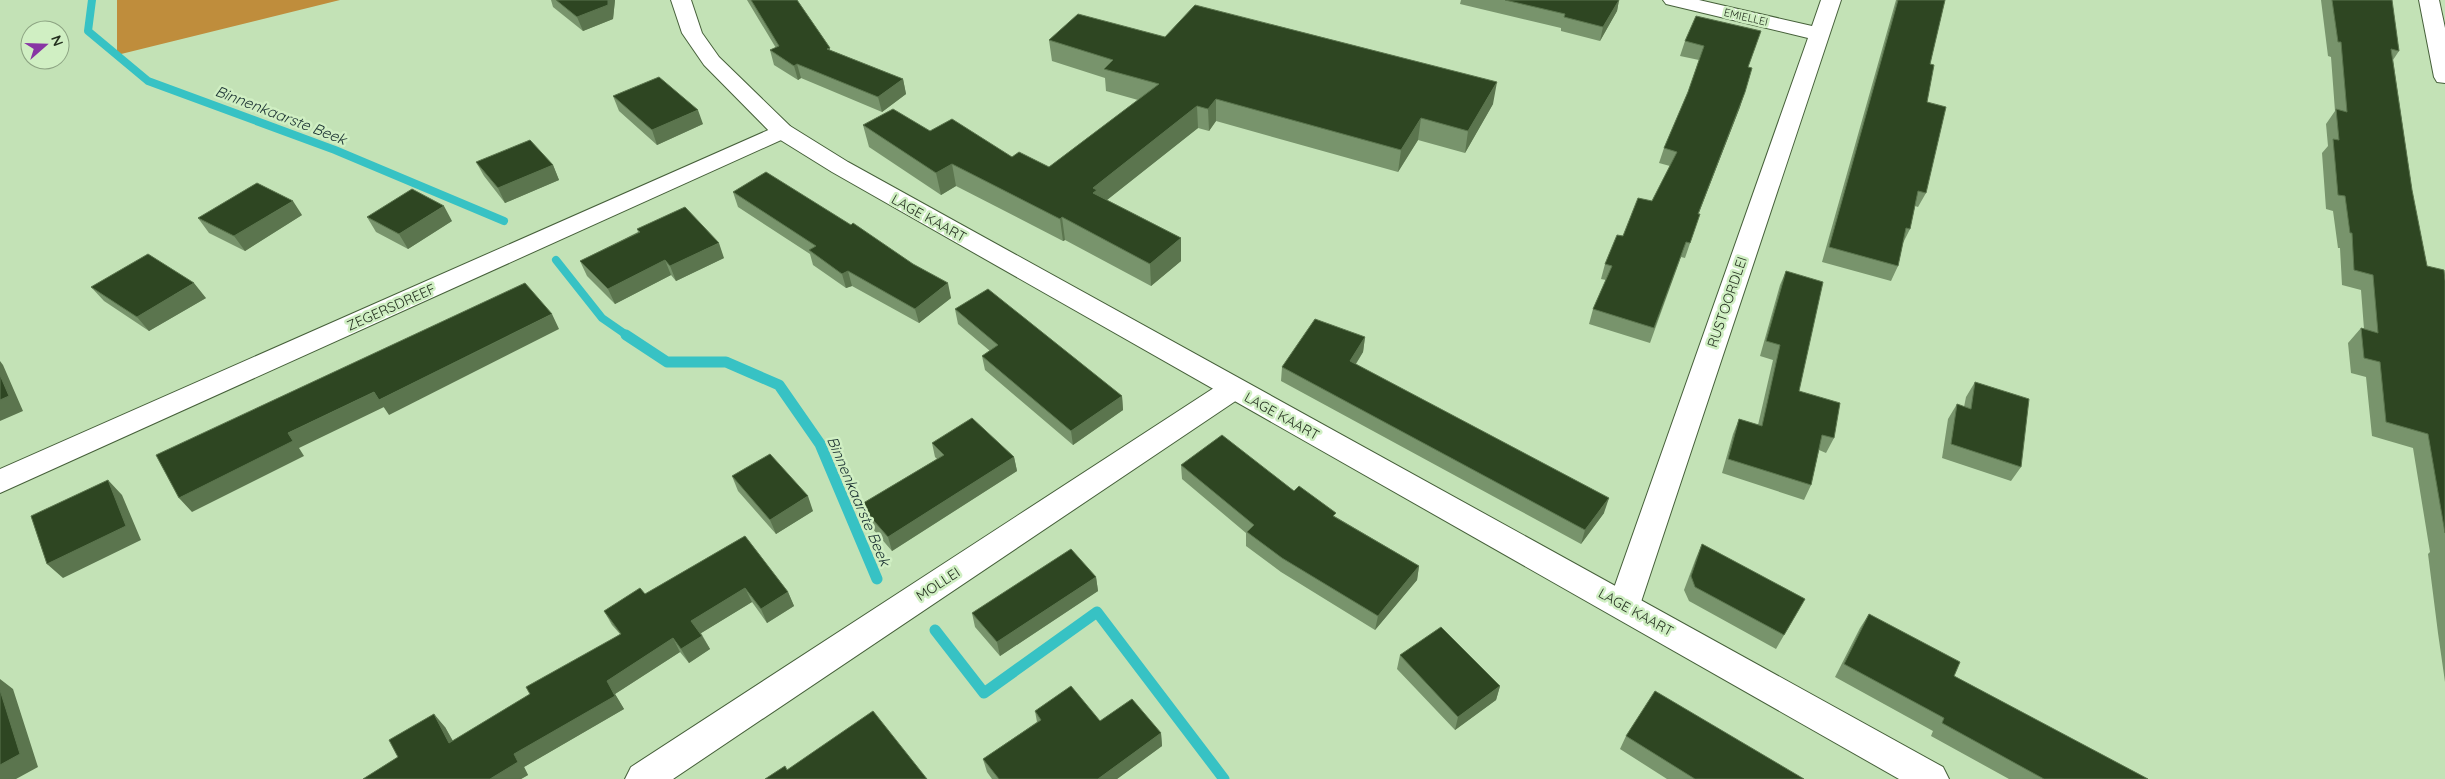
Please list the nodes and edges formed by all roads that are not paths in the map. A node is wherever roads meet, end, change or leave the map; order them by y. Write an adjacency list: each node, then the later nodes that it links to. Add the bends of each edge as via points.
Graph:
1 (681, 0): 7 (street, LAGE KAART, via 692,33 711,61)
2 (1672, 0): 5 (street, EMIELLEI)
3 (1831, 0): 5 (street, RUSTOORDLEI)
4 (2429, 0): 6 (street)
5 (1819, 34): 10 (street, RUSTOORDLEI)
6 (2445, 77)
7 (782, 131): 8 (street, LAGE KAART); 9 (street, ZEGERSDREEF)
8 (1233, 389): 10 (street, LAGE KAART); 11 (street, MOLLEI)
9 (0, 482)
10 (1624, 605): 12 (street, LAGE KAART)
11 (642, 779)
12 (1931, 779)

